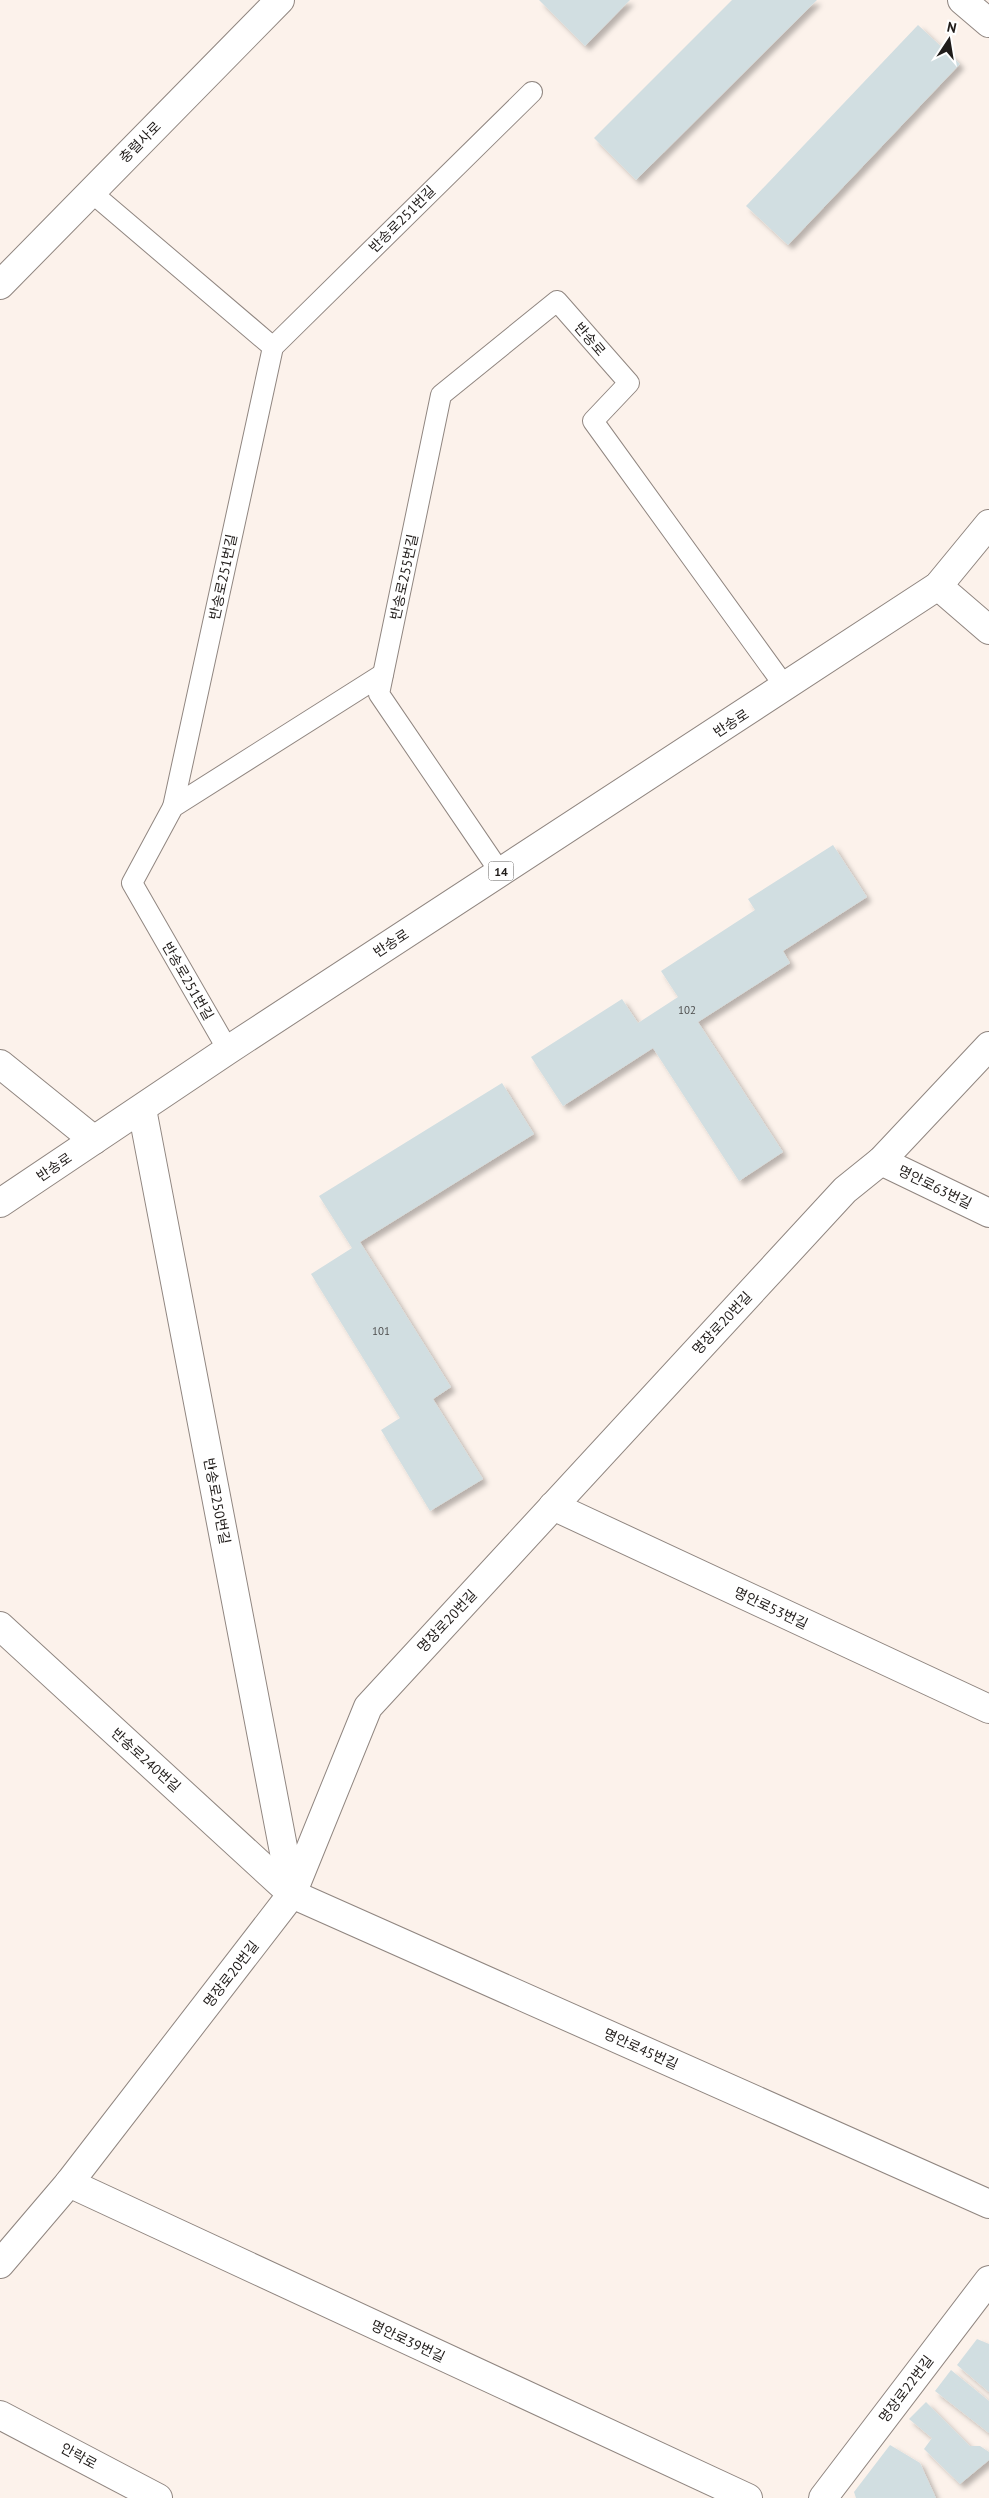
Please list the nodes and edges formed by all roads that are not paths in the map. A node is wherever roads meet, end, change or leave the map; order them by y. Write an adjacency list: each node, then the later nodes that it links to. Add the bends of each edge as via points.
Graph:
1 (280, 0): 5 (street, 충렬사로)
2 (962, 0): 3 (street)
3 (989, 23)
4 (532, 92): 8 (lane, 반송로251번길)
5 (91, 192): 6 (street, 충렬사로); 8 (lane)
6 (0, 285)
7 (557, 301): 12 (lane, 반송로255번길, via 442,396); 13 (lane, 반송로, via 629,383 593,421)
8 (273, 347): 14 (lane, 반송로251번길)
9 (989, 524): 10 (street, 반송로 / 14)
10 (938, 586): 11 (street); 13 (street, 반송로 / 14)
11 (989, 630)
12 (383, 674): 14 (lane, 반송로251번길); 15 (lane, 반송로255번길, via 379,694)
13 (786, 688): 15 (street, 반송로 / 14)
14 (172, 808): 17 (lane, 반송로251번길, via 132,883)
15 (500, 872): 17 (street, 반송로 / 14)
16 (989, 1046): 21 (street, 명장로20번길)
17 (228, 1050): 19 (street, 반송로 / 14)
18 (0, 1064): 20 (street)
19 (142, 1109): 20 (street, 반송로 / 14); 27 (street, 반송로250번길)
20 (94, 1140): 22 (street, 반송로 / 14)
21 (880, 1161): 23 (street, 명안로63번길); 24 (street, 명장로20번길, via 845,1190)
22 (0, 1203)
23 (989, 1213)
24 (553, 1506): 26 (street, 명안로53번길); 27 (street, 명장로20번길, via 368,1707)
25 (0, 1626): 27 (street, 반송로240번길)
26 (989, 1710)
27 (292, 1894): 28 (street, 명장로20번길); 29 (street, 명안로45번길)
28 (69, 2184): 30 (street, 명장로20번길); 34 (street, 명안로39번길)
29 (989, 2204)
30 (0, 2264)
31 (989, 2280): 35 (street, 명장로22번길)
32 (0, 2415): 33 (street, 안락로)
33 (158, 2498)
34 (748, 2498)
35 (823, 2498)

